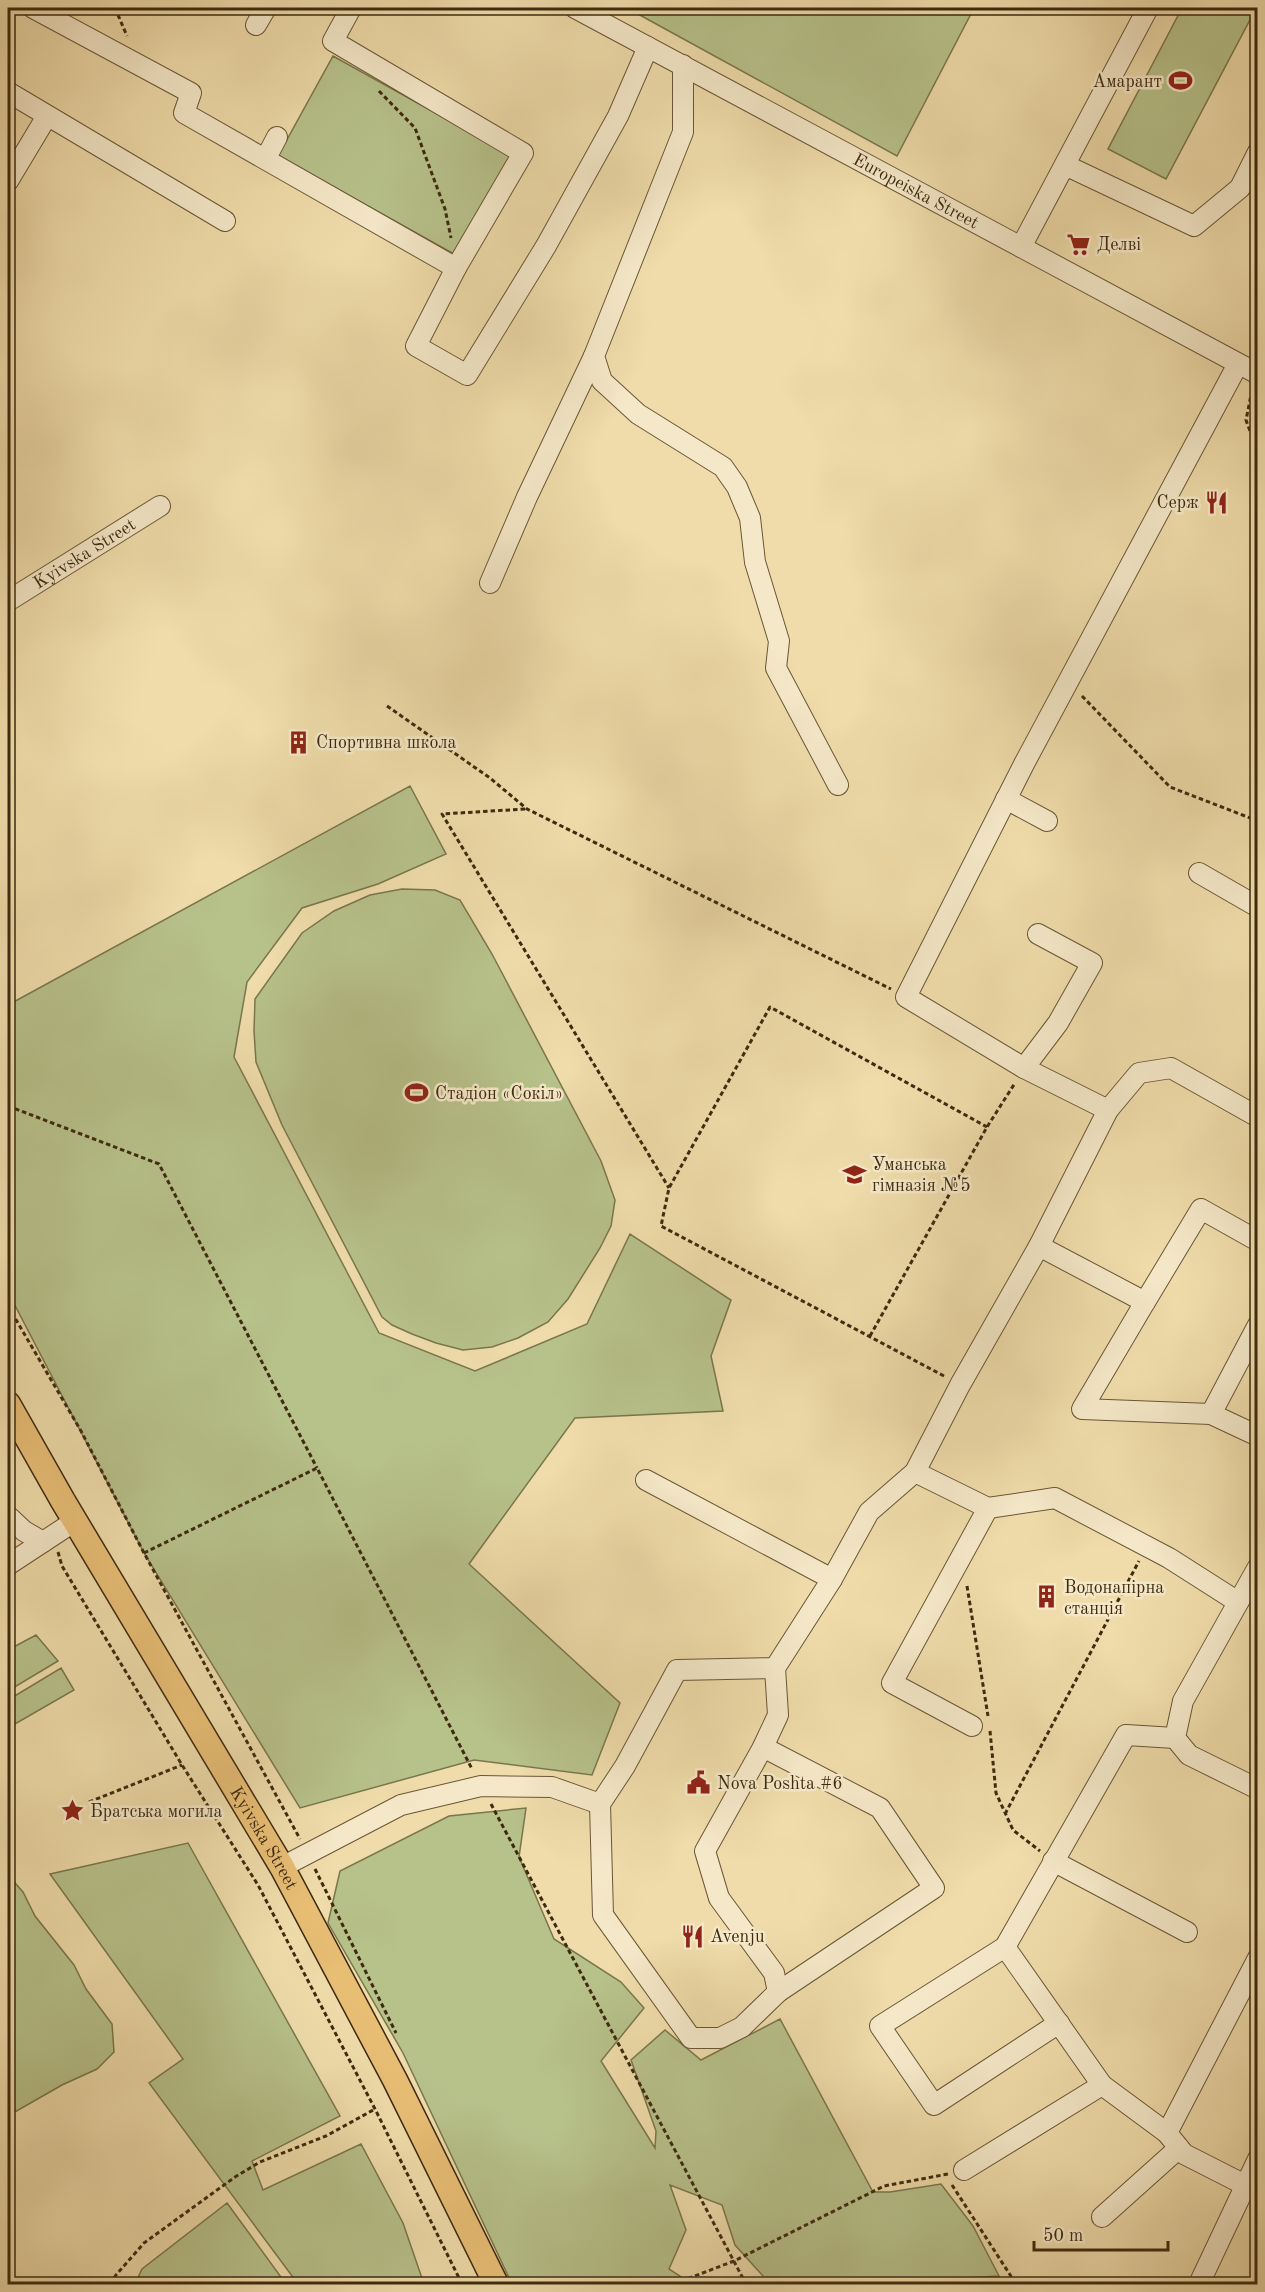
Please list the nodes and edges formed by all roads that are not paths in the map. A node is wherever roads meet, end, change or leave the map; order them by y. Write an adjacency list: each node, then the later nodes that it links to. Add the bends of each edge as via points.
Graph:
1 (33, 8): 13 (street, via 191,93 184,113)
2 (266, 8): 6 (street)
3 (351, 8): 18 (street, via 333,41 523,153)
4 (575, 8): 7 (street, Europeiska Street)
5 (1148, 8): 14 (street)
6 (256, 25)
7 (648, 47): 8 (street, Europeiska Street); 18 (street, via 613,126 467,375 416,346)
8 (683, 66): 17 (street, Europeiska Street); 19 (street, via 683,132)
9 (8, 92): 10 (street)
10 (47, 116): 15 (street); 16 (street)
11 (277, 137): 13 (street)
12 (1257, 152): 14 (street, via 1240,188 1194,226)
13 (266, 158): 18 (street)
14 (1065, 165): 17 (street)
15 (8, 181)
16 (225, 221)
17 (1021, 247): 20 (street, Europeiska Street)
18 (456, 268)
19 (594, 356): 23 (street); 25 (street, via 602,381 638,414 723,467 737,487 750,518 755,562 779,641 776,668)
20 (1238, 364): 21 (street, Europeiska Street); 26 (street)
21 (1257, 374)
22 (160, 506): 24 (street, Kyivska Street)
23 (490, 583)
24 (8, 601)
25 (838, 785)
26 (1006, 799): 27 (street); 31 (street, via 906,997)
27 (1047, 821)
28 (1199, 873): 29 (street)
29 (1257, 907)
30 (1038, 934): 31 (street, via 1092,963 1058,1023)
31 (1024, 1068): 32 (street)
32 (1108, 1110): 33 (street, via 1139,1073 1171,1068); 35 (street)
33 (1257, 1117)
34 (1257, 1241): 36 (street, via 1201,1209)
35 (1039, 1246): 36 (street); 41 (street)
36 (1145, 1302): 39 (street, via 1082,1409)
37 (1257, 1325): 39 (street)
38 (8, 1404): 45 (main road, Kyivska Street)
39 (1211, 1414): 40 (street)
40 (1257, 1437)
41 (915, 1472): 43 (street); 49 (street, via 869,1512)
42 (646, 1480): 49 (street)
43 (988, 1508): 50 (street, via 1055,1498 1169,1558); 52 (street, via 892,1683)
44 (8, 1516): 46 (street, via 24,1531)
45 (75, 1521): 46 (street); 58 (main road, Kyivska Street)
46 (48, 1539): 47 (street)
47 (8, 1565)
48 (1257, 1567): 50 (street)
49 (832, 1579): 51 (street)
50 (1238, 1602): 53 (street, via 1183,1701)
51 (775, 1668): 54 (street, via 778,1714); 56 (street, via 677,1670)
52 (983, 1725)
53 (1175, 1738): 55 (street, via 1189,1755); 57 (street, via 1126,1735)
54 (763, 1747): 62 (street, via 705,1851 719,1898 774,1972); 62 (street, via 880,1808 934,1888)
55 (1257, 1789)
56 (600, 1804): 58 (street, via 552,1787 481,1786 401,1804); 62 (street, via 603,1915 692,2038 720,2038 742,2027)
57 (1053, 1861): 59 (street); 60 (street)
58 (282, 1867): 70 (main road, Kyivska Street)
59 (1187, 1932)
60 (1005, 1947): 63 (street); 63 (street, via 880,2026 934,2105)
61 (1257, 1958): 65 (street)
62 (778, 1992)
63 (1059, 2023): 64 (street)
64 (1102, 2085): 65 (street); 67 (street)
65 (1173, 2140): 68 (street, via 1184,2154); 69 (street)
66 (1257, 2159): 68 (street)
67 (955, 2172)
68 (1245, 2185): 71 (street)
69 (1102, 2217)
70 (496, 2284)
71 (1199, 2284)

